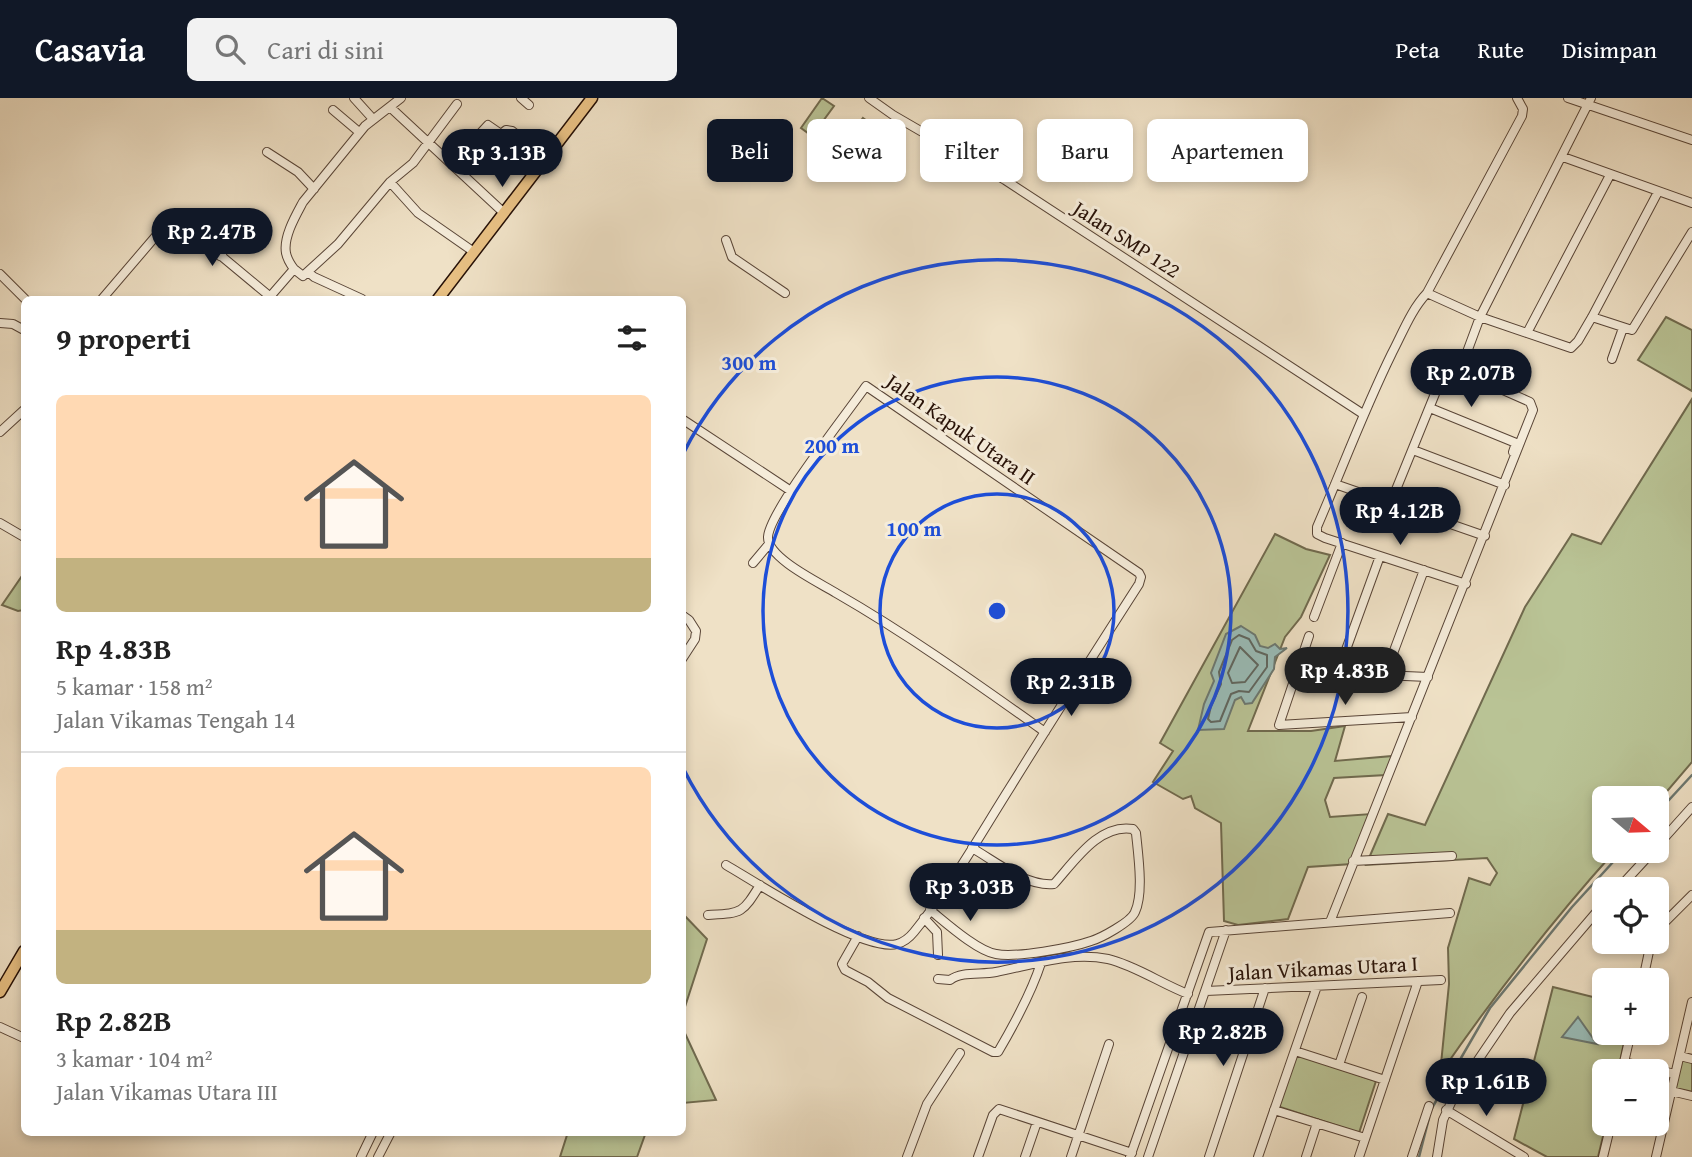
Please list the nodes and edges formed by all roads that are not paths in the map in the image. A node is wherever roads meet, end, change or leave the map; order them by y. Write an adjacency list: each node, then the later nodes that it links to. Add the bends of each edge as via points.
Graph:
1 (355, 98): 13 (street)
2 (401, 98): 11 (street)
3 (521, 98): 10 (street)
4 (592, 98): 19 (main road)
5 (869, 98): 53 (street, Jalan SMP 122, via 1005,180)
6 (1517, 98): 36 (street, via 1522,116)
7 (1567, 98): 8 (street)
8 (1590, 102): 15 (street); 18 (street)
9 (457, 104): 16 (street)
10 (529, 105)
11 (391, 108): 13 (street); 16 (street)
12 (332, 110): 14 (street)
13 (373, 119): 14 (street)
14 (359, 132): 23 (street)
15 (1692, 141)
16 (428, 142): 20 (street); 22 (street, via 413,163)
17 (267, 152): 23 (street, via 298,172)
18 (1563, 157): 21 (street); 43 (street)
19 (546, 158): 20 (street, via 512,131 501,134 488,125); 26 (main road)
20 (451, 163): 26 (street)
21 (1610, 174): 24 (street); 48 (street)
22 (390, 182): 30 (street, via 418,213); 33 (street)
23 (314, 190): 32 (street, via 288,238 285,252)
24 (1658, 192): 25 (street); 44 (street)
25 (1692, 203)
26 (504, 213): 30 (main road)
27 (1692, 232): 47 (street, via 1634,328)
28 (237, 233): 31 (street)
29 (726, 240): 35 (street, via 732,257)
30 (474, 252): 42 (main road)
31 (220, 256): 38 (street, via 173,216); 39 (street)
32 (294, 269): 33 (street, via 303,276); 40 (street)
33 (308, 272): 41 (street)
34 (0, 274): 37 (street)
35 (785, 293)
36 (1427, 293): 43 (street); 53 (street, via 1417,303)
37 (22, 296)
38 (105, 296)
39 (268, 296)
40 (272, 296)
41 (355, 296)
42 (440, 296)
43 (1480, 317): 48 (street); 50 (street)
44 (1592, 317): 47 (street); 48 (street, via 1578,341 1567,348)
45 (0, 323): 46 (street)
46 (21, 328)
47 (1623, 328): 49 (street)
48 (1527, 333)
49 (1612, 359)
50 (1460, 371): 51 (street, via 1443,374); 59 (street, via 1533,406)
51 (1430, 408): 56 (street); 57 (street, via 1516,443)
52 (21, 413): 55 (street)
53 (1363, 414): 58 (street)
54 (686, 422): 60 (street)
55 (0, 432)
56 (1413, 450): 59 (street); 61 (street)
57 (1512, 455)
58 (1335, 484): 61 (street); 65 (street, via 1317,534)
59 (1505, 485): 64 (street)
60 (788, 489): 66 (street, Jalan Kapuk Utara II); 78 (street, Jalan Kapuk Utara II, via 866,386 1139,573 1139,584)
61 (1391, 502): 64 (street)
62 (0, 523): 63 (street)
63 (21, 535)
64 (1485, 536): 70 (street)
65 (1342, 543): 67 (street); 71 (street)
66 (769, 544): 68 (street); 78 (street, via 799,571 889,624)
67 (1380, 556): 69 (street); 75 (street)
68 (753, 563)
69 (1424, 570): 70 (street); 76 (street, via 1383,675)
70 (1466, 584): 76 (street)
71 (1314, 617)
72 (689, 621): 74 (street, via 695,639)
73 (1309, 636): 77 (street, via 1279,726)
74 (686, 653)
75 (1343, 658)
76 (1428, 677): 77 (street)
77 (1412, 717): 83 (street)
78 (1045, 732): 81 (street, Jalan Kapuk Utara II)
79 (1692, 807): 80 (street)
80 (1670, 832)
81 (972, 848): 86 (street, Jalan Kapuk Utara II); 91 (street, via 1022,877 1047,885 1054,884 1102,835 1133,829 1139,889 1135,912 1094,941 1005,954 991,953)
82 (1452, 856): 83 (street)
83 (1353, 861): 97 (street)
84 (1642, 863): 87 (street)
85 (726, 865): 88 (street)
86 (955, 873): 90 (street); 91 (street, Jalan Kapuk Utara II)
87 (1629, 877)
88 (760, 885): 93 (street, via 741,911); 99 (street, via 794,907)
89 (1692, 895): 96 (street)
90 (989, 898)
91 (930, 910): 95 (street, Jalan Kapuk Utara II)
92 (1450, 913): 97 (street)
93 (708, 915)
94 (1592, 917): 128 (street, via 1510,1013)
95 (924, 918): 99 (street, Jalan Kapuk Utara II, via 913,934 897,944 882,945); 100 (street, via 937,932)
96 (1669, 918)
97 (1330, 922): 98 (street)
98 (1225, 930): 108 (street); 110 (street, via 1208,933)
99 (858, 936): 102 (street, via 842,964 845,970 888,998 993,1052 998,1052 1013,1025)
100 (939, 955)
101 (21, 956): 109 (main road)
102 (1041, 962): 103 (street); 110 (street, via 1108,959)
103 (938, 979)
104 (1441, 980): 105 (street, Jalan Vikamas Utara I)
105 (1418, 981): 106 (street, Jalan Vikamas Utara I); 123 (street)
106 (1317, 986): 107 (street, Jalan Vikamas Utara I); 116 (street)
107 (1265, 988): 108 (street, Jalan Vikamas Utara I); 144 (street)
108 (1206, 991): 143 (street)
109 (0, 992)
110 (1188, 994): 136 (street)
111 (1362, 997): 120 (street)
112 (1692, 1002): 118 (street)
113 (0, 1027): 114 (street)
114 (21, 1037)
115 (1109, 1044): 133 (street)
116 (1295, 1051): 120 (street); 127 (street)
117 (960, 1053): 139 (street, via 927,1104)
118 (1679, 1056): 119 (street); 122 (street)
119 (1692, 1059)
120 (1339, 1065): 123 (street)
121 (1669, 1073): 122 (street)
122 (1675, 1074): 124 (street)
123 (1385, 1080): 135 (street)
124 (1671, 1091): 125 (street); 152 (street)
125 (1692, 1096)
126 (1429, 1106): 148 (street)
127 (1274, 1110): 130 (street); 145 (street)
128 (1446, 1110): 149 (street); 150 (street)
129 (1037, 1122): 133 (street); 140 (street, via 996,1110); 141 (street)
130 (1317, 1123): 135 (street); 146 (street)
131 (371, 1136): 137 (street)
132 (389, 1136): 138 (street)
133 (1079, 1136): 136 (street); 142 (street)
134 (1608, 1136): 151 (street)
135 (1365, 1138): 147 (street)
136 (1131, 1155)
137 (361, 1157)
138 (378, 1157)
139 (907, 1157)
140 (978, 1157)
141 (1025, 1157)
142 (1072, 1157)
143 (1149, 1157)
144 (1209, 1157)
145 (1258, 1157)
146 (1306, 1157)
147 (1359, 1157)
148 (1412, 1157)
149 (1437, 1157)
150 (1524, 1157)
151 (1603, 1157)
152 (1656, 1157)

